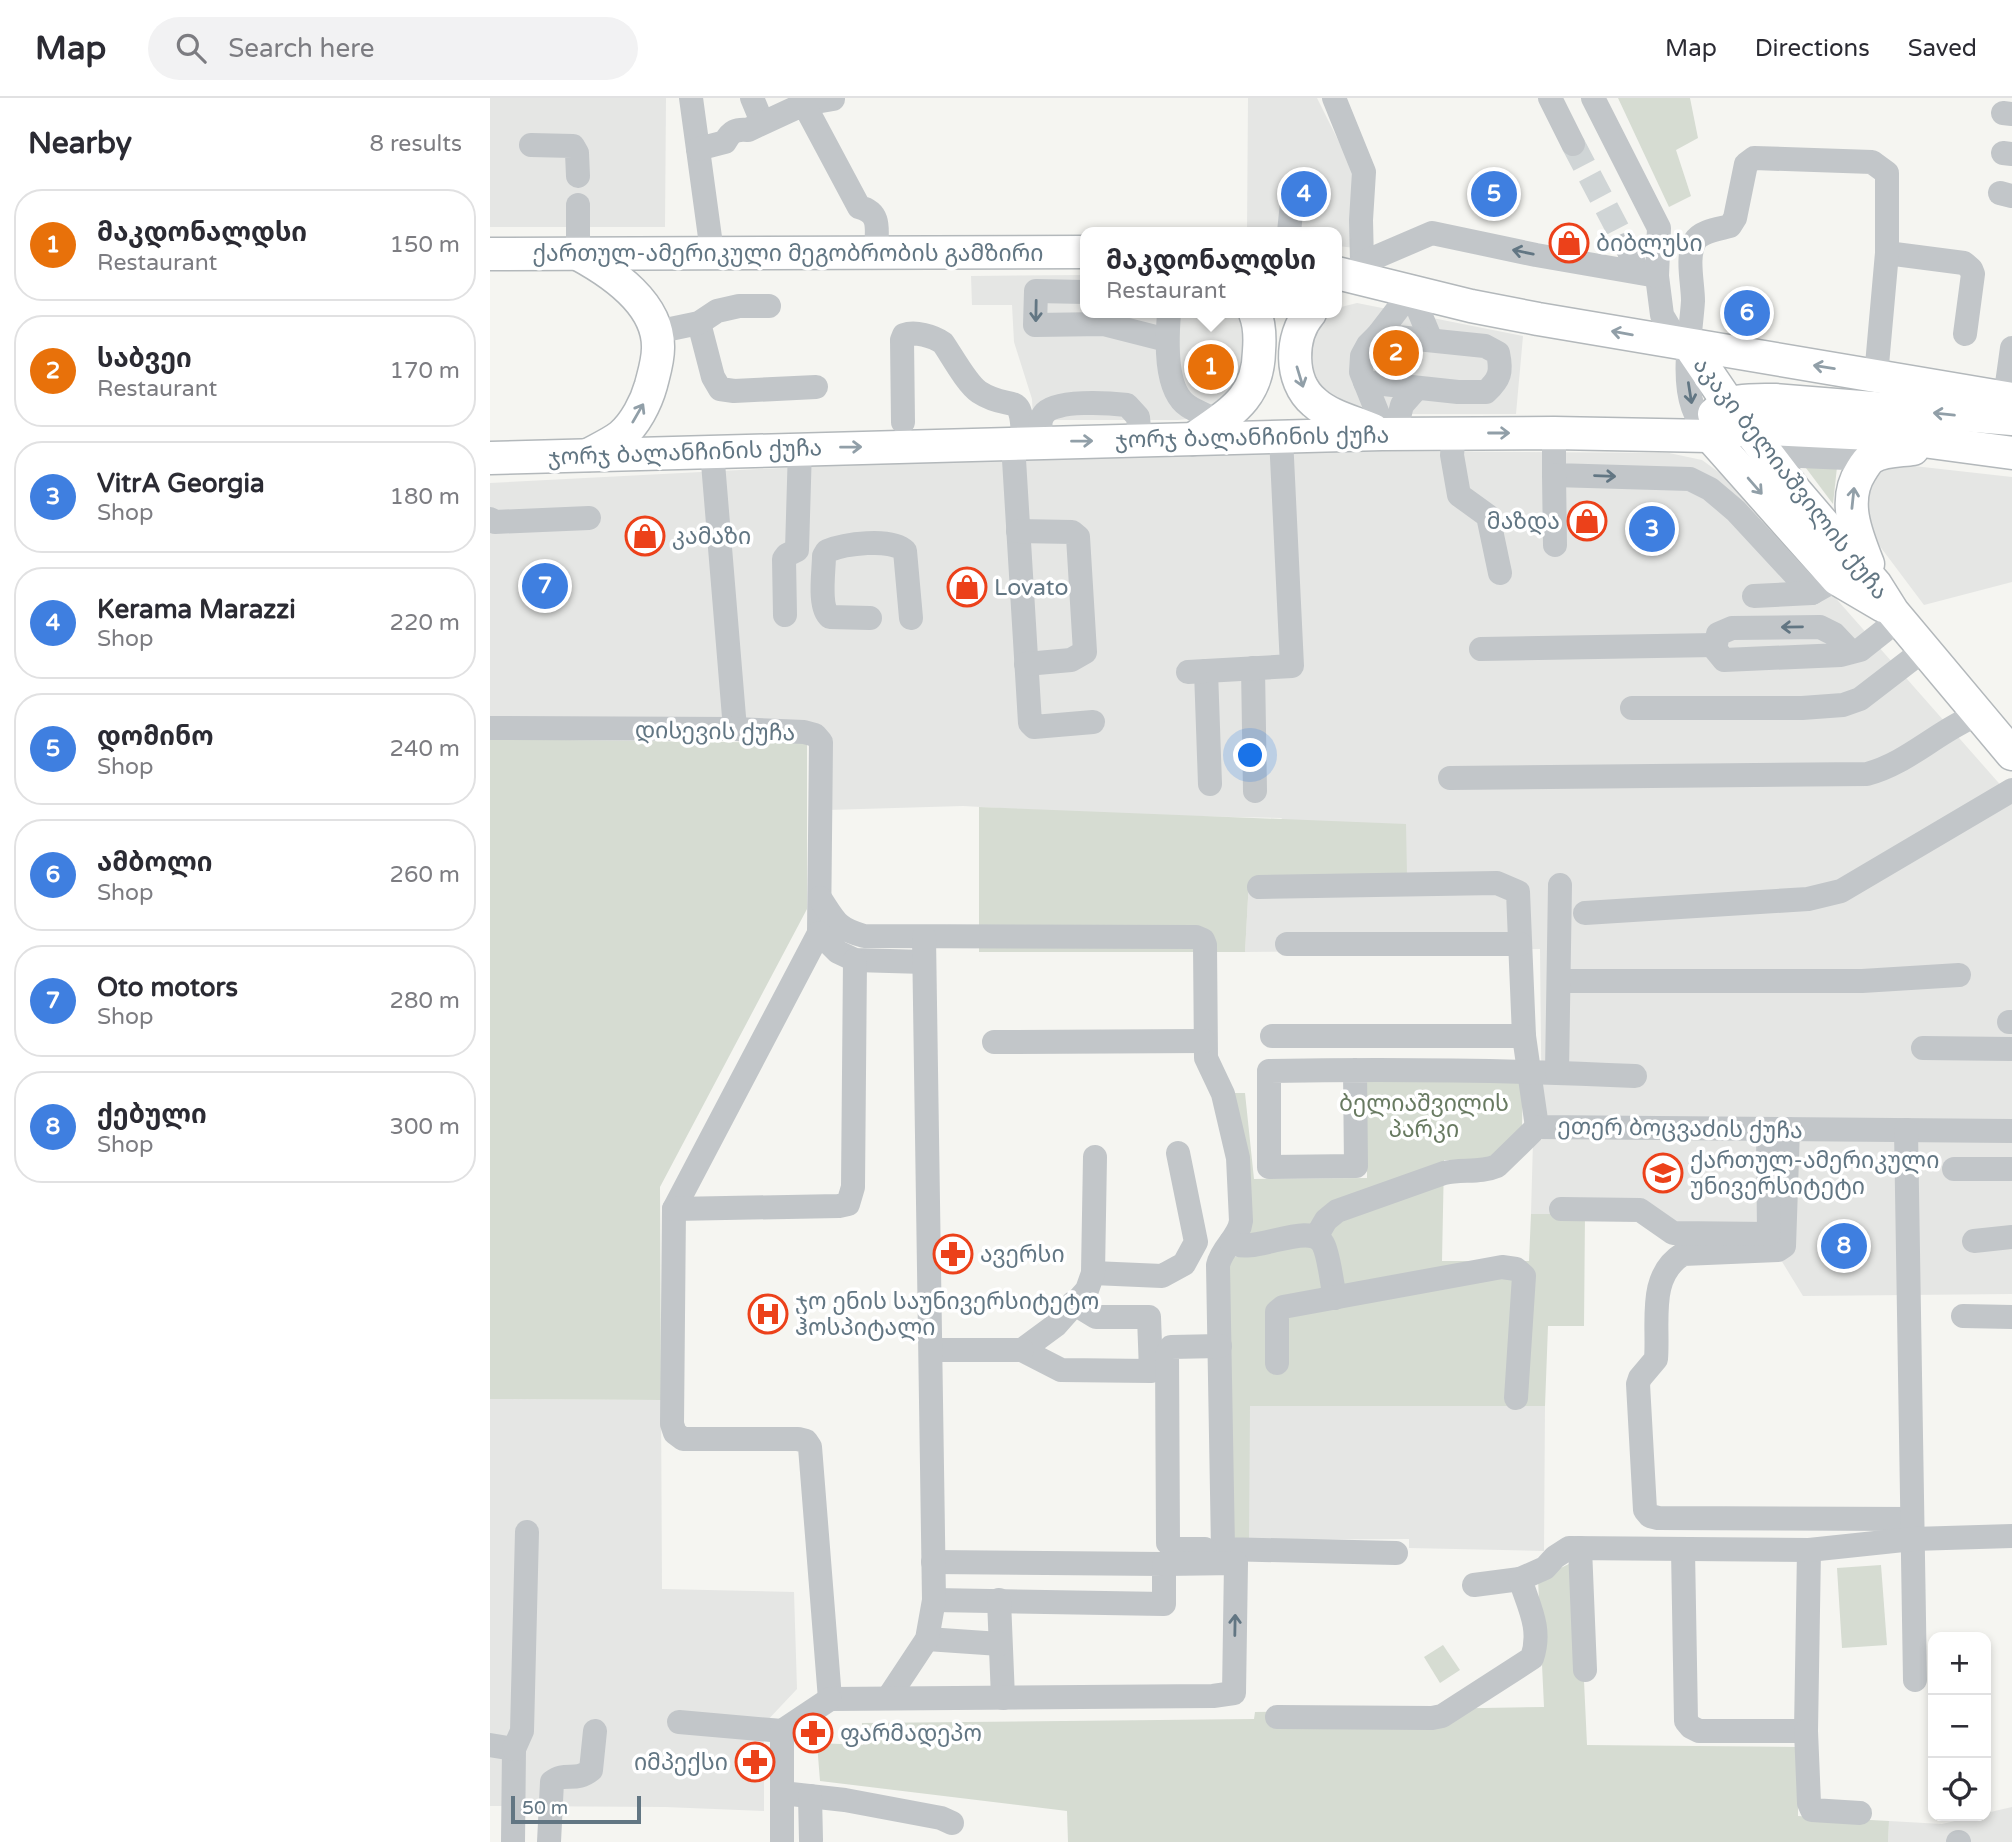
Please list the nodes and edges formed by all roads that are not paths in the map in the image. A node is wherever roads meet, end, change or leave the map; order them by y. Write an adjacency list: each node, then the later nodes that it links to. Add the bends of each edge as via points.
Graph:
1 (691, 98): 11 (street)
2 (752, 98): 8 (street)
3 (1334, 98): 24 (street, via 1364,172 1361,220)
4 (1550, 98): 9 (street)
5 (1593, 98): 23 (street, via 1659,228)
6 (833, 99): 7 (street)
7 (803, 101): 8 (street); 19 (street, via 859,208 869,210 875,218)
8 (762, 122): 11 (street, via 730,133 725,142)
9 (1573, 144)
10 (531, 145): 12 (street, via 573,146 578,153)
11 (698, 149): 17 (street)
12 (578, 176)
13 (1294, 184): 15 (street)
14 (578, 205): 22 (street)
15 (1290, 227)
16 (1626, 244): 23 (street)
17 (712, 252): 19 (main road, ქართულ-ამერიკული მეგობრობის გამზირი); 22 (main road, ქართულ-ამერიკული მეგობრობის გამზირი)
18 (1080, 252): 19 (main road, ქართულ-ამერიკული მეგობრობის გამზირი)
19 (876, 253)
20 (1888, 253): 36 (street, via 1964,263 1972,269); 40 (street, via 1888,173 1879,166 1872,162 1754,158 1746,164 1730,226 1695,241 1693,300); 43 (street)
21 (490, 254): 22 (main road, ქართულ-ამერიკული მეგობრობის გამზირი)
22 (578, 254): 35 (main road, via 635,297)
23 (1648, 274): 24 (street, one-way to 24, via 1432,233); 40 (street, via 1662,315)
24 (1349, 277): 25 (main road)
25 (1401, 289): 28 (main road); 37 (street); 39 (street)
26 (1080, 292): 38 (street, one-way to 38, via 1036,291 1035,325 1104,324)
27 (769, 306): 34 (street, via 717,310)
28 (1471, 306): 40 (main road, one-way to 28); 41 (street)
29 (1169, 318): 38 (street)
30 (1181, 318): 47 (street)
31 (1243, 318): 48 (street, via 1248,369)
32 (1257, 318): 48 (main road, via 1259,358 1252,388)
33 (1307, 318): 55 (main road, one-way to 55, via 1296,342 1297,372 1304,390 1323,408)
34 (699, 323): 35 (street); 45 (street, via 720,389)
35 (656, 332): 63 (main road, one-way to 35, via 621,436 641,410 657,361)
36 (1965, 334)
37 (1378, 335): 39 (street); 44 (street, via 1362,356)
38 (1167, 340): 47 (street)
39 (1431, 340): 41 (street)
40 (1684, 343): 43 (main road, one-way to 40); 50 (main road, აკაკი ბელიაშვილის ქუჩა); 56 (street, one-way to 56, via 1691,401 1697,420)
41 (1485, 346): 46 (street, via 1498,353 1502,370 1486,392)
42 (2012, 348): 49 (street)
43 (1876, 376): 49 (main road)
44 (1365, 382): 46 (street); 55 (street)
45 (816, 387)
46 (1417, 388): 55 (street)
47 (1180, 399): 52 (street)
48 (1243, 401): 52 (main road)
49 (2010, 405): 50 (main road, one-way to 50, via 1756,400)
50 (1739, 416): 56 (main road, ჯორჯ ბალანჩინის ქუჩა); 59 (main road, ჯორჯ ბალანჩინის ქუჩა); 64 (main road, აკაკი ბელიაშვილის ქუჩა)
51 (903, 422): 58 (street, via 902,340 909,333 943,343 977,391 1020,409)
52 (1205, 430): 57 (main road, ჯორჯ ბალანჩინის ქუჩა); 58 (main road, ჯორჯ ბალანჩინის ქუჩა, one-way to 52, via 1140,440)
53 (1454, 433): 54 (main road, ჯორჯ ბალანჩინის ქუჩა, one-way to 54); 55 (main road, ჯორჯ ბალანჩინის ქუჩა); 72 (street, via 1452,455 1459,495 1488,516)
54 (1554, 433): 56 (main road, ჯორჯ ბალანჩინის ქუჩა); 67 (street)
55 (1387, 434): 57 (main road, ჯორჯ ბალანჩინის ქუჩა)
56 (1710, 436): 64 (street, via 1737,450); 73 (main road, აკაკი ბელიაშვილის ქუჩა, one-way to 73)
57 (1281, 437): 83 (street, via 1292,666)
58 (1026, 442): 60 (main road, ჯორჯ ბალანჩინის ქუჩა, one-way to 58); 70 (street)
59 (1949, 444): 62 (main road, ჯორჯ ბალანჩინის ქუჩა); 66 (main road, via 1881,453)
60 (800, 448): 61 (main road, ჯორჯ ბალანჩინის ქუჩა); 76 (street, via 797,550 784,559)
61 (712, 451): 63 (main road, ჯორჯ ბალანჩინის ქუჩა); 87 (street)
62 (2012, 453)
63 (587, 455): 65 (main road, ჯორჯ ბალანჩინის ქუჩა)
64 (1769, 456): 66 (street); 74 (main road, აკაკი ბელიაშვილის ქუჩა)
65 (490, 458)
66 (1869, 459): 74 (main road, one-way to 66, via 1857,537 1852,509 1856,478)
67 (1555, 475): 71 (street); 73 (street, one-way to 73, via 1690,479 1710,489)
68 (589, 518): 69 (street)
69 (490, 519)
70 (1018, 531): 82 (street); 82 (street, via 1072,532 1078,537 1085,652 1071,660)
71 (1555, 545)
72 (1500, 573)
73 (1816, 584): 75 (street); 77 (main road, აკაკი ბელიაშვილის ქუჩა)
74 (1876, 585): 77 (main road, აკაკი ბელიაშვილის ქუჩა)
75 (1754, 596)
76 (785, 615)
77 (1896, 616): 80 (street, via 1860,650 1850,652 1820,627 1732,628 1718,634 1715,645); 81 (main road, აკაკი ბელიაშვილის ქუჩა)
78 (870, 618): 79 (street, via 825,613 827,551 869,543 901,547)
79 (911, 618)
80 (1481, 649)
81 (1925, 649): 84 (street, via 1860,699 1843,705); 88 (main road, აკაკი ბელიაშვილის ქუჩა)
82 (1026, 664): 85 (street, via 1029,719 1034,727)
83 (1253, 668): 90 (street, via 1197,671); 92 (street)
84 (1632, 708)
85 (1093, 722)
86 (490, 728): 87 (street, დისევის ქუჩა)
87 (735, 729): 95 (street, დისევის ქუჩა, via 804,732 821,742)
88 (2000, 731): 89 (street, via 1944,732 1916,752 1867,774)
89 (1450, 778)
90 (1210, 784)
91 (2012, 790): 96 (street, via 1841,891 1808,899)
92 (1255, 791)
93 (1560, 885): 104 (street)
94 (1259, 887): 100 (street, ეთერ ბოცვაძის ქუჩა, via 1497,883 1520,897)
95 (820, 898): 97 (street); 98 (street, via 845,931 864,936)
96 (1585, 913)
97 (819, 933): 101 (street, via 838,952); 123 (street)
98 (924, 937): 102 (street); 107 (street, via 1196,937 1205,945)
99 (1287, 944): 100 (street)
100 (1520, 944): 106 (street, ეთერ ბოცვაძის ქუჩა)
101 (855, 960): 102 (street); 123 (street, via 853,1187 848,1204)
102 (924, 962): 135 (street)
103 (1959, 975): 104 (street, via 1862,981)
104 (1559, 981): 113 (street)
105 (1272, 1036): 106 (street)
106 (1524, 1037): 112 (street, ეთერ ბოცვაძის ქუჩა)
107 (1204, 1041): 108 (street); 128 (street, via 1238,1158 1241,1221)
108 (993, 1042)
109 (1923, 1048): 110 (street)
110 (2012, 1049)
111 (1355, 1070): 111 (street, via 1356,1167 1269,1167 1269,1071); 112 (street)
112 (1531, 1071): 113 (street); 115 (street, ეთერ ბოცვაძის ქუჩა)
113 (1557, 1072): 114 (street)
114 (1636, 1076)
115 (1537, 1127): 116 (street, ეთერ ბოცვაძის ქუჩა); 125 (street, via 1489,1170 1444,1173 1345,1207 1326,1220)
116 (1778, 1129): 117 (street, ეთერ ბოცვაძის ქუჩა); 124 (street, via 1769,1234 1673,1233 1640,1210); 139 (street, via 1784,1246 1778,1250 1683,1254 1664,1270 1658,1287 1656,1359 1638,1384 1645,1510 1658,1518)
117 (1906, 1130): 118 (street, ეთერ ბოცვაძის ქუჩა); 139 (street)
118 (2012, 1131)
119 (1178, 1153): 129 (street, via 1196,1242 1184,1264 1162,1276)
120 (1095, 1157): 129 (street)
121 (1954, 1169): 122 (street)
122 (2012, 1169)
123 (674, 1209): 160 (street, via 672,1424 683,1439 798,1439 810,1447)
124 (1561, 1209)
125 (1317, 1237): 128 (street, via 1242,1247); 130 (street, via 1323,1244)
126 (2012, 1237): 127 (street)
127 (1974, 1241)
128 (1231, 1242): 134 (street, via 1219,1265)
129 (1093, 1273): 131 (street, via 1087,1290)
130 (1335, 1298): 137 (street, via 1277,1312); 138 (street, via 1502,1267 1516,1269 1524,1276)
131 (1073, 1303): 136 (street, via 1056,1325); 136 (street, via 1096,1317 1149,1317 1151,1371 1061,1370)
132 (1963, 1316): 133 (street)
133 (2012, 1317)
134 (1220, 1346): 143 (street); 143 (street, via 1171,1347 1167,1354 1168,1543 1175,1549)
135 (931, 1350): 136 (street); 147 (street)
136 (1022, 1350)
137 (1277, 1363)
138 (1516, 1398)
139 (1912, 1529): 141 (street); 145 (street); 157 (street)
140 (527, 1532): 166 (street, via 522,1731)
141 (2012, 1536)
142 (1575, 1548): 144 (street); 150 (street); 156 (street)
143 (1223, 1549): 146 (street)
144 (1683, 1550): 145 (street); 165 (street, via 1686,1721 1699,1731)
145 (1809, 1550): 165 (street)
146 (1395, 1553)
147 (933, 1562): 148 (street); 152 (street)
148 (1016, 1563): 149 (street); 153 (street)
149 (1164, 1564): 153 (street, via 1164,1604); 159 (street, one-way to 149, via 1234,1693 1236,1563)
150 (1520, 1579): 151 (street); 161 (street, via 1537,1630 1532,1658 1442,1716)
151 (1474, 1585)
152 (934, 1600): 153 (street); 154 (street)
153 (1007, 1600): 155 (street)
154 (927, 1639): 155 (street); 158 (street)
155 (1000, 1644): 159 (street)
156 (1585, 1670)
157 (1915, 1680)
158 (888, 1698): 159 (street); 160 (street)
159 (1003, 1698)
160 (831, 1699): 164 (street)
161 (1277, 1717)
162 (680, 1722): 164 (street)
163 (595, 1731): 168 (street, via 591,1770 582,1777)
164 (782, 1731): 169 (street)
165 (1807, 1731): 171 (street, via 1812,1810)
166 (502, 1747): 167 (street)
167 (514, 1781): 168 (street); 174 (street)
168 (552, 1782): 175 (street)
169 (782, 1793): 170 (street); 176 (street)
170 (810, 1796): 172 (street); 173 (street)
171 (1860, 1814)
172 (952, 1823)
173 (811, 1840)
174 (513, 1842)
175 (549, 1842)
176 (782, 1842)

